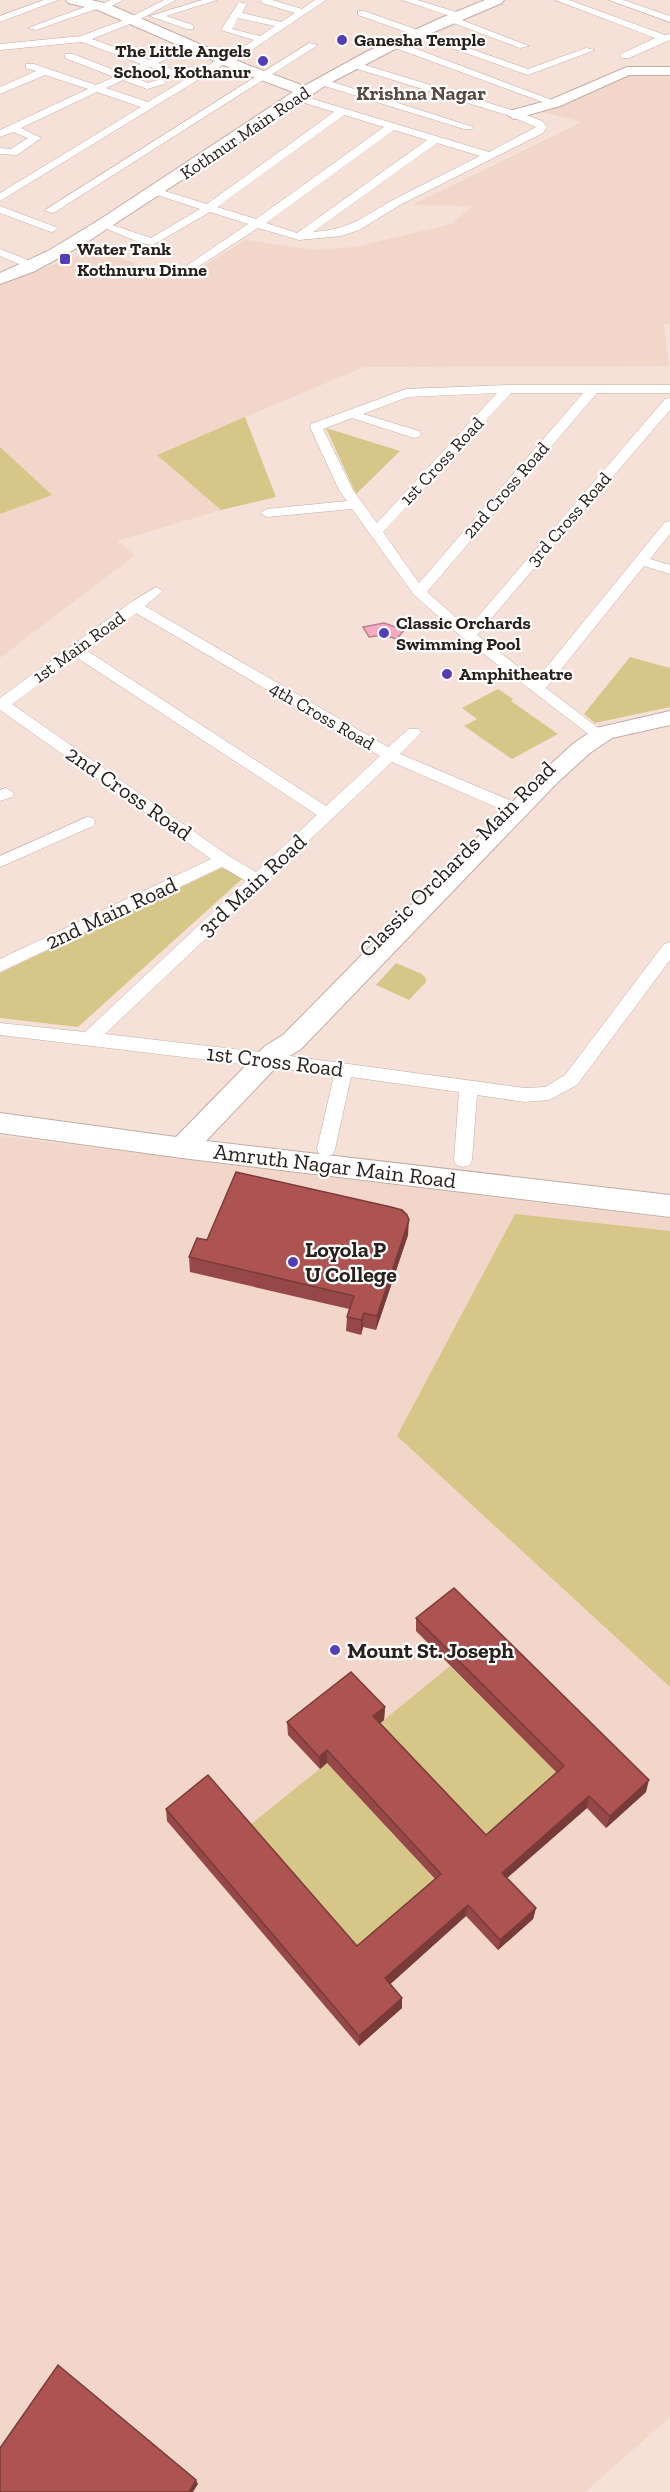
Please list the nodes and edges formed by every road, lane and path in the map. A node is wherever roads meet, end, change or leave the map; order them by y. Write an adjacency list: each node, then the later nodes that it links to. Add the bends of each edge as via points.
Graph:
1 (53, 0): 19 (street)
2 (73, 0): 13 (main road)
3 (118, 0): 13 (street)
4 (171, 0): 21 (street)
5 (212, 0): 17 (street)
6 (321, 0): 14 (street)
7 (407, 0): 18 (street)
8 (497, 0): 18 (main road, Kothnur Main Road)
9 (560, 0): 26 (street)
10 (614, 0): 20 (street)
11 (265, 1): 14 (street)
12 (242, 4): 16 (street)
13 (100, 7): 21 (main road); 24 (street)
14 (303, 12): 22 (street)
15 (361, 13): 25 (street)
16 (235, 14): 22 (street); 28 (street, via 227,31)
17 (155, 16): 21 (street); 23 (street)
18 (455, 18): 25 (main road, Kothnur Main Road); 32 (street)
19 (0, 19)
20 (670, 19)
21 (134, 21): 27 (street); 30 (main road)
22 (282, 25): 28 (street)
23 (190, 27)
24 (33, 28)
25 (420, 32): 29 (main road, Kothnur Main Road); 34 (street, via 528,72)
26 (667, 38): 36 (street)
27 (84, 39): 33 (street); 38 (street)
28 (261, 39): 37 (street)
29 (394, 44): 39 (main road, Kothnur Main Road); 51 (street)
30 (189, 45): 37 (main road); 38 (street)
31 (314, 45): 44 (street)
32 (524, 46)
33 (0, 47)
34 (590, 50)
35 (69, 56): 45 (street)
36 (625, 56)
37 (226, 61): 44 (main road); 52 (street)
38 (150, 64): 43 (street); 45 (street)
39 (355, 64): 47 (main road, Kothnur Main Road); 54 (street)
40 (30, 66): 41 (street)
41 (45, 71): 48 (street); 49 (street)
42 (670, 71): 51 (main road, via 627,71)
43 (182, 76)
44 (263, 76): 50 (main road); 67 (street)
45 (123, 77): 46 (street, via 147,86); 48 (street)
46 (161, 82)
47 (322, 82): 50 (main road, Kothnur Main Road); 58 (street)
48 (96, 89): 52 (street); 57 (street)
49 (0, 91)
50 (301, 94): 53 (street); 63 (main road, Kothnur Main Road)
51 (555, 103): 54 (main road)
52 (149, 106): 64 (street)
53 (342, 111): 56 (street); 65 (street)
54 (514, 114): 62 (street, via 542,127)
55 (0, 120): 57 (street)
56 (393, 126): 60 (street); 68 (street)
57 (14, 127): 59 (street); 61 (street, via 36,138 13,153)
58 (468, 127)
59 (0, 134)
60 (436, 139): 62 (street); 71 (street)
61 (0, 151)
62 (490, 156): 71 (street, via 355,228 337,234)
63 (158, 192): 65 (street); 69 (main road, Kothnur Main Road)
64 (0, 198)
65 (209, 208): 68 (street); 69 (street, via 153,242)
66 (0, 209): 70 (street)
67 (51, 210)
68 (258, 223): 71 (street); 74 (street)
69 (103, 225): 73 (main road, Kothnur Main Road)
70 (52, 229)
71 (299, 237)
72 (0, 252): 73 (street)
73 (34, 266): 75 (main road, Kothnur Main Road)
74 (190, 267)
75 (0, 279)
76 (508, 389): 77 (street); 80 (street, via 406,393); 85 (street, 1st Cross Road)
77 (593, 389): 78 (street); 89 (street, 2nd Cross Road)
78 (670, 389)
79 (670, 402): 91 (street, 3rd Cross Road)
80 (352, 414): 81 (street); 82 (street, via 316,427 346,490)
81 (414, 434)
82 (358, 504): 83 (street); 85 (street)
83 (267, 513)
84 (670, 525): 86 (street)
85 (376, 532): 89 (street)
86 (641, 561): 87 (street); 93 (street)
87 (670, 570)
88 (156, 591): 90 (street, 1st Main Road)
89 (419, 592): 91 (street)
90 (135, 606): 92 (street, 1st Main Road); 99 (street, 4th Cross Road)
91 (469, 636): 93 (street)
92 (76, 650): 94 (street, 1st Main Road); 101 (street)
93 (538, 688): 98 (street)
94 (2, 704): 103 (street, 2nd Cross Road)
95 (670, 711): 98 (main road, Classic Orchards Main Road, via 646,715)
96 (670, 718): 98 (main road, Classic Orchards Main Road)
97 (414, 732): 99 (street, 3rd Main Road)
98 (596, 733): 100 (main road, Classic Orchards Main Road)
99 (390, 755): 100 (street, 4th Cross Road); 101 (street, 3rd Main Road)
100 (513, 808): 110 (main road, Classic Orchards Main Road, via 292,1042)
101 (327, 814): 105 (street, 3rd Main Road)
102 (87, 822): 104 (street)
103 (223, 860): 105 (street, 2nd Cross Road); 107 (street, 2nd Main Road)
104 (0, 862)
105 (257, 880): 109 (street, 3rd Main Road)
106 (670, 948): 112 (street, 1st Cross Road, via 571,1080 549,1093 525,1095)
107 (0, 966)
108 (0, 1029): 109 (street, 1st Cross Road)
109 (89, 1039): 110 (street, 1st Cross Road)
110 (271, 1056): 111 (street, 1st Cross Road); 114 (main road, Classic Orchards Main Road)
111 (344, 1070): 112 (street, 1st Cross Road); 115 (street)
112 (469, 1088): 116 (street)
113 (0, 1123): 114 (main road, Amruth Nagar Main Road)
114 (182, 1148): 117 (main road, Amruth Nagar Main Road)
115 (326, 1149)
116 (463, 1160)
117 (670, 1206)

